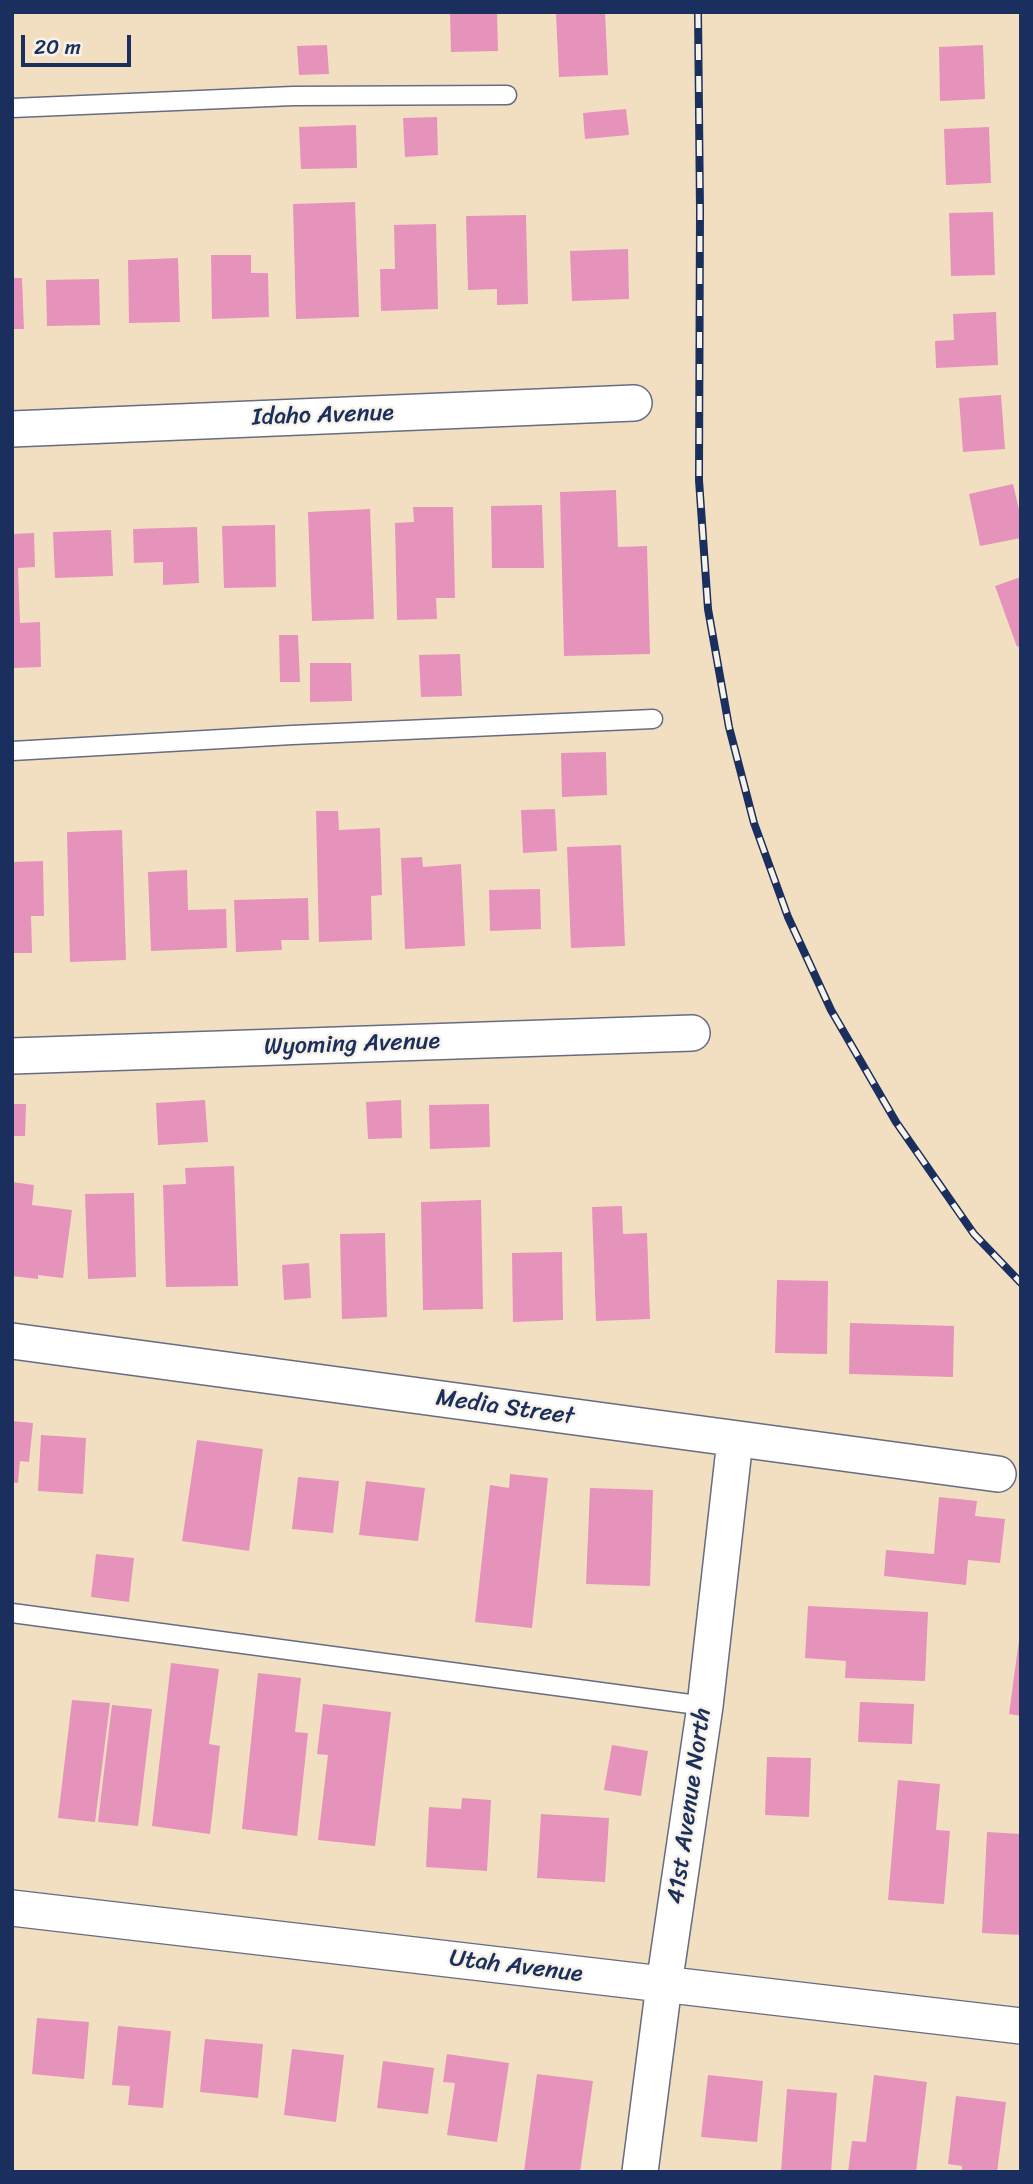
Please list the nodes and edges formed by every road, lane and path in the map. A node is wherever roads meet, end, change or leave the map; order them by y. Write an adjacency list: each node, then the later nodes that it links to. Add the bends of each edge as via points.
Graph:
1 (507, 95): 2 (lane, via 293,96)
2 (12, 108)
3 (634, 403): 4 (street, Idaho Avenue)
4 (12, 429)
5 (653, 719): 6 (lane)
6 (12, 751)
7 (692, 1033): 8 (street, Wyoming Avenue)
8 (12, 1056)
9 (12, 1341): 10 (street, Media Street)
10 (735, 1440): 11 (street, Media Street); 13 (street, 41st Avenue North)
11 (998, 1474)
12 (12, 1613): 13 (lane)
13 (705, 1706): 15 (street, 41st Avenue North)
14 (12, 1908): 15 (street, Utah Avenue)
15 (664, 1985): 16 (street, Utah Avenue); 17 (street, 41st Avenue North)
16 (1021, 2026)
17 (640, 2172)

